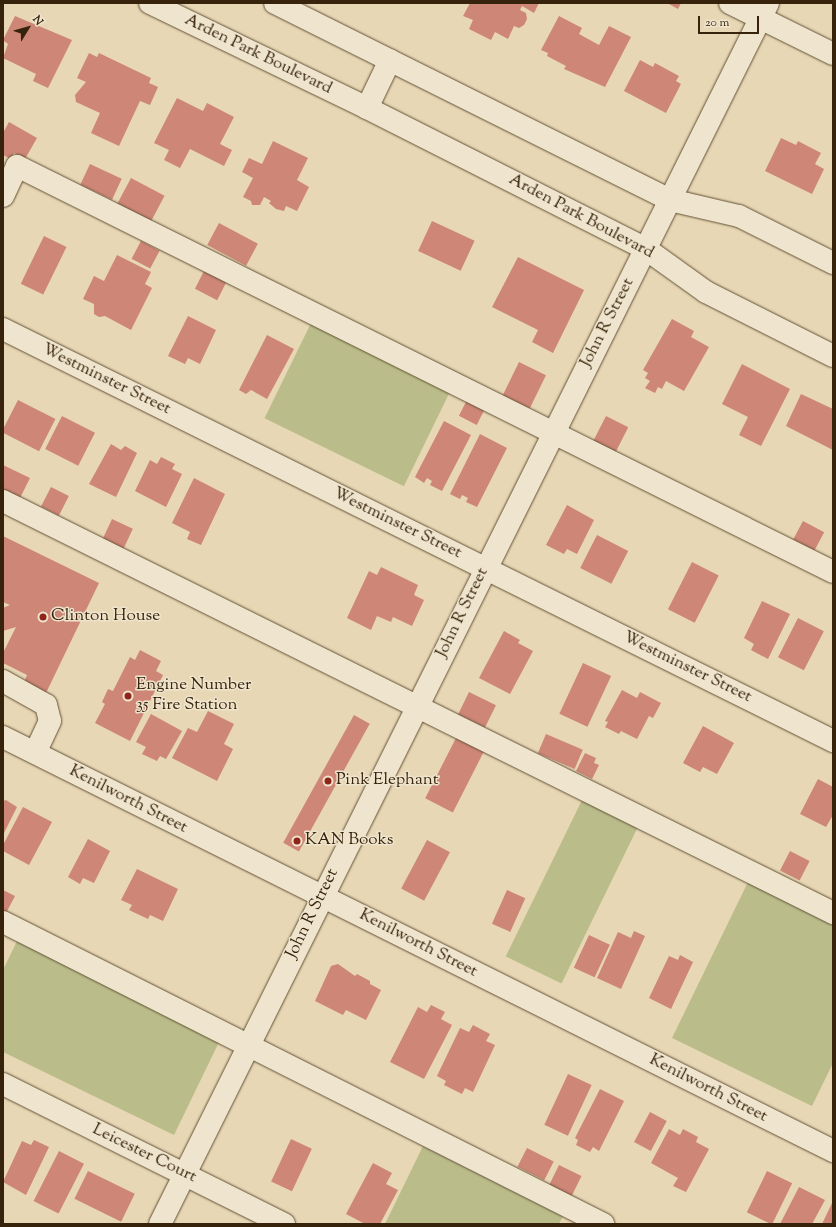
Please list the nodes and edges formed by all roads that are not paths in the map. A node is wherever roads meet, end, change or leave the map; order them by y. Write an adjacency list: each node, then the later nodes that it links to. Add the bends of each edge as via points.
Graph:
1 (150, 3): 7 (street, Arden Park Boulevard)
2 (275, 3): 6 (street)
3 (730, 3): 4 (street)
4 (765, 11): 5 (street); 9 (street, John R Street)
5 (833, 54)
6 (390, 60): 7 (street); 9 (street)
7 (367, 108): 10 (street, Arden Park Boulevard)
8 (3, 196): 14 (street, via 17,166)
9 (670, 200): 10 (street, John R Street); 11 (street, via 739,216)
10 (646, 249): 13 (street, Arden Park Boulevard, via 706,292); 14 (street, John R Street)
11 (833, 263)
12 (3, 329): 16 (street, Westminster Street)
13 (833, 356)
14 (553, 433): 16 (street, John R Street); 17 (street)
15 (3, 501): 19 (street)
16 (485, 568): 19 (street, John R Street); 21 (street, Westminster Street)
17 (833, 572)
18 (3, 681): 22 (street, via 46,705 50,713 50,721)
19 (416, 706): 23 (street, John R Street); 24 (street)
20 (3, 737): 22 (street, Kenilworth Street)
21 (833, 741)
22 (35, 753): 23 (street, Kenilworth Street)
23 (322, 896): 26 (street, John R Street); 28 (street, Kenilworth Street)
24 (833, 912)
25 (3, 922): 26 (street)
26 (248, 1044): 29 (street, John R Street); 32 (street)
27 (3, 1084): 29 (street, Leicester Court)
28 (833, 1151)
29 (185, 1174): 30 (street, John R Street); 31 (street, Leicester Court)
30 (160, 1224)
31 (284, 1224)
32 (603, 1224)

